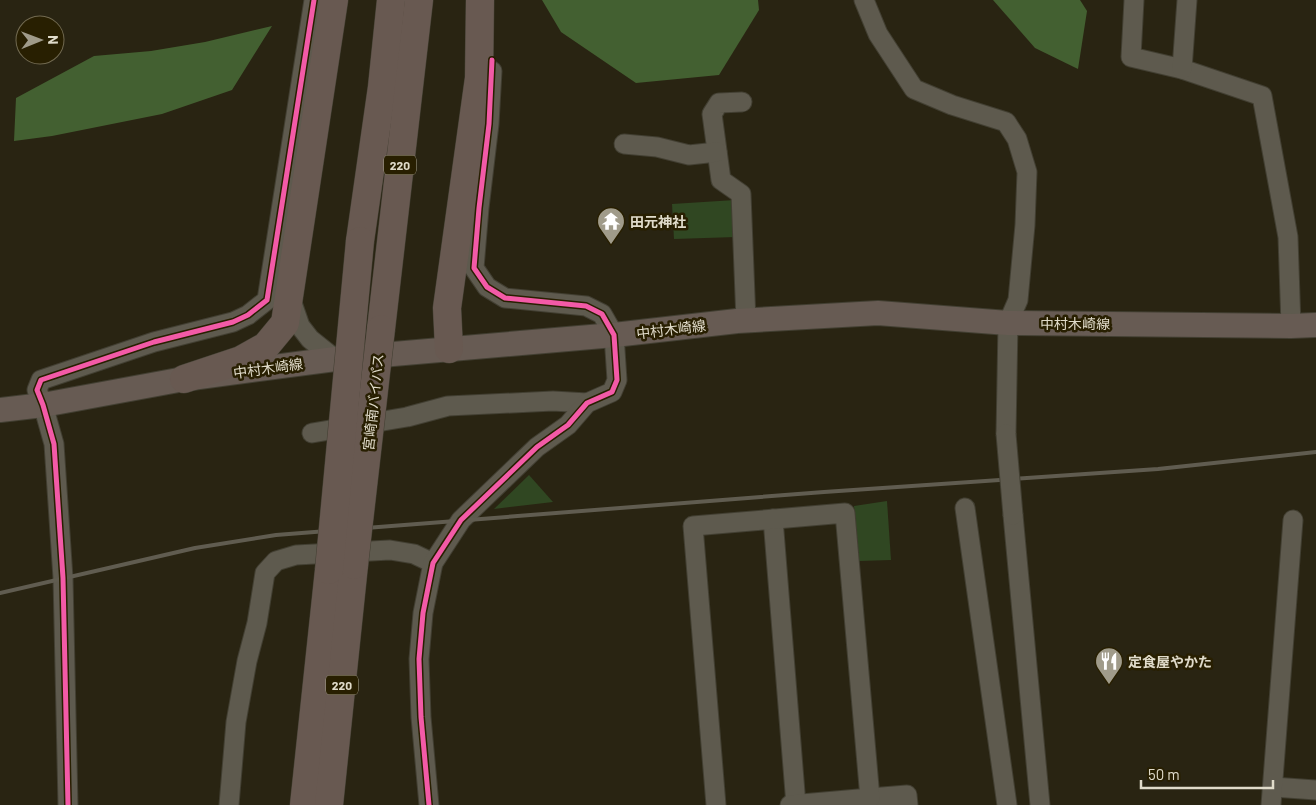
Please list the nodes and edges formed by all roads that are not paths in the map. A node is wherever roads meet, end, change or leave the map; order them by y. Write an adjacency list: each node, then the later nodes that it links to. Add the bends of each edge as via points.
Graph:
1 (314, 0): 24 (street, via 268,300 233,322 154,342 41,380 36,390)
2 (334, 0): 14 (highway)
3 (391, 0): 31 (highway, 宮崎南バイパス / 220, bridge, via 360,240)
4 (419, 0): 31 (highway, 宮崎南バイパス / 220, bridge, via 381,329)
5 (480, 0): 20 (highway, via 479,78 447,308)
6 (864, 0): 16 (street, via 878,34 914,89 1006,122 1017,139 1027,172 1025,225 1018,300)
7 (1134, 0): 10 (street, via 1131,58)
8 (1187, 0): 10 (street)
9 (492, 60): 19 (street, via 489,124 474,268 487,287 505,298 586,306 602,314)
10 (1182, 69): 18 (street, via 1262,96 1288,237)
11 (742, 102): 13 (street, via 719,103 712,114)
12 (624, 144): 13 (street, via 658,147 689,155)
13 (718, 152): 15 (street, via 721,180 740,194)
14 (290, 297): 21 (street, via 300,326 310,339); 22 (highway, via 286,323 266,346 241,360)
15 (746, 321): 16 (main road, 中村木崎線, via 878,313); 19 (main road, 中村木崎線)
16 (1008, 323): 18 (main road, 中村木崎線); 47 (street, bridge, via 1006,434)
17 (1316, 325): 18 (main road, 中村木崎線)
18 (1291, 326)
19 (614, 335): 20 (main road, 中村木崎線); 23 (street, via 617,380 612,392)
20 (449, 349): 21 (main road, 中村木崎線)
21 (335, 359): 22 (main road, 中村木崎線)
22 (184, 379): 24 (main road, 中村木崎線)
23 (587, 403): 26 (street, via 553,401 448,406 407,417); 30 (street, via 568,426 537,447 461,520)
24 (43, 405): 25 (main road, 中村木崎線); 37 (street, via 54,444 62,565)
25 (0, 410)
26 (312, 433)
27 (965, 508): 46 (street)
28 (773, 519): 35 (street, via 846,514); 36 (street); 43 (street, via 693,526)
29 (1293, 520): 34 (street)
30 (433, 563): 38 (street, via 414,554 390,550 296,555 276,561 266,573 247,661 236,722); 42 (street, via 423,613 419,659 420,717)
31 (342, 568): 32 (highway, 宮崎南バイパス / 220); 41 (highway, 宮崎南バイパス / 220)
32 (313, 718): 39 (highway); 40 (highway, 宮崎南バイパス / 220)
33 (1316, 790): 34 (street)
34 (1272, 796)
35 (870, 798): 36 (street); 45 (street, via 907,795)
36 (796, 804): 44 (street)
37 (68, 805)
38 (229, 805)
39 (295, 805)
40 (304, 805)
41 (329, 805)
42 (429, 805)
43 (716, 805)
44 (790, 805)
45 (908, 805)
46 (1007, 805)
47 (1040, 805)

